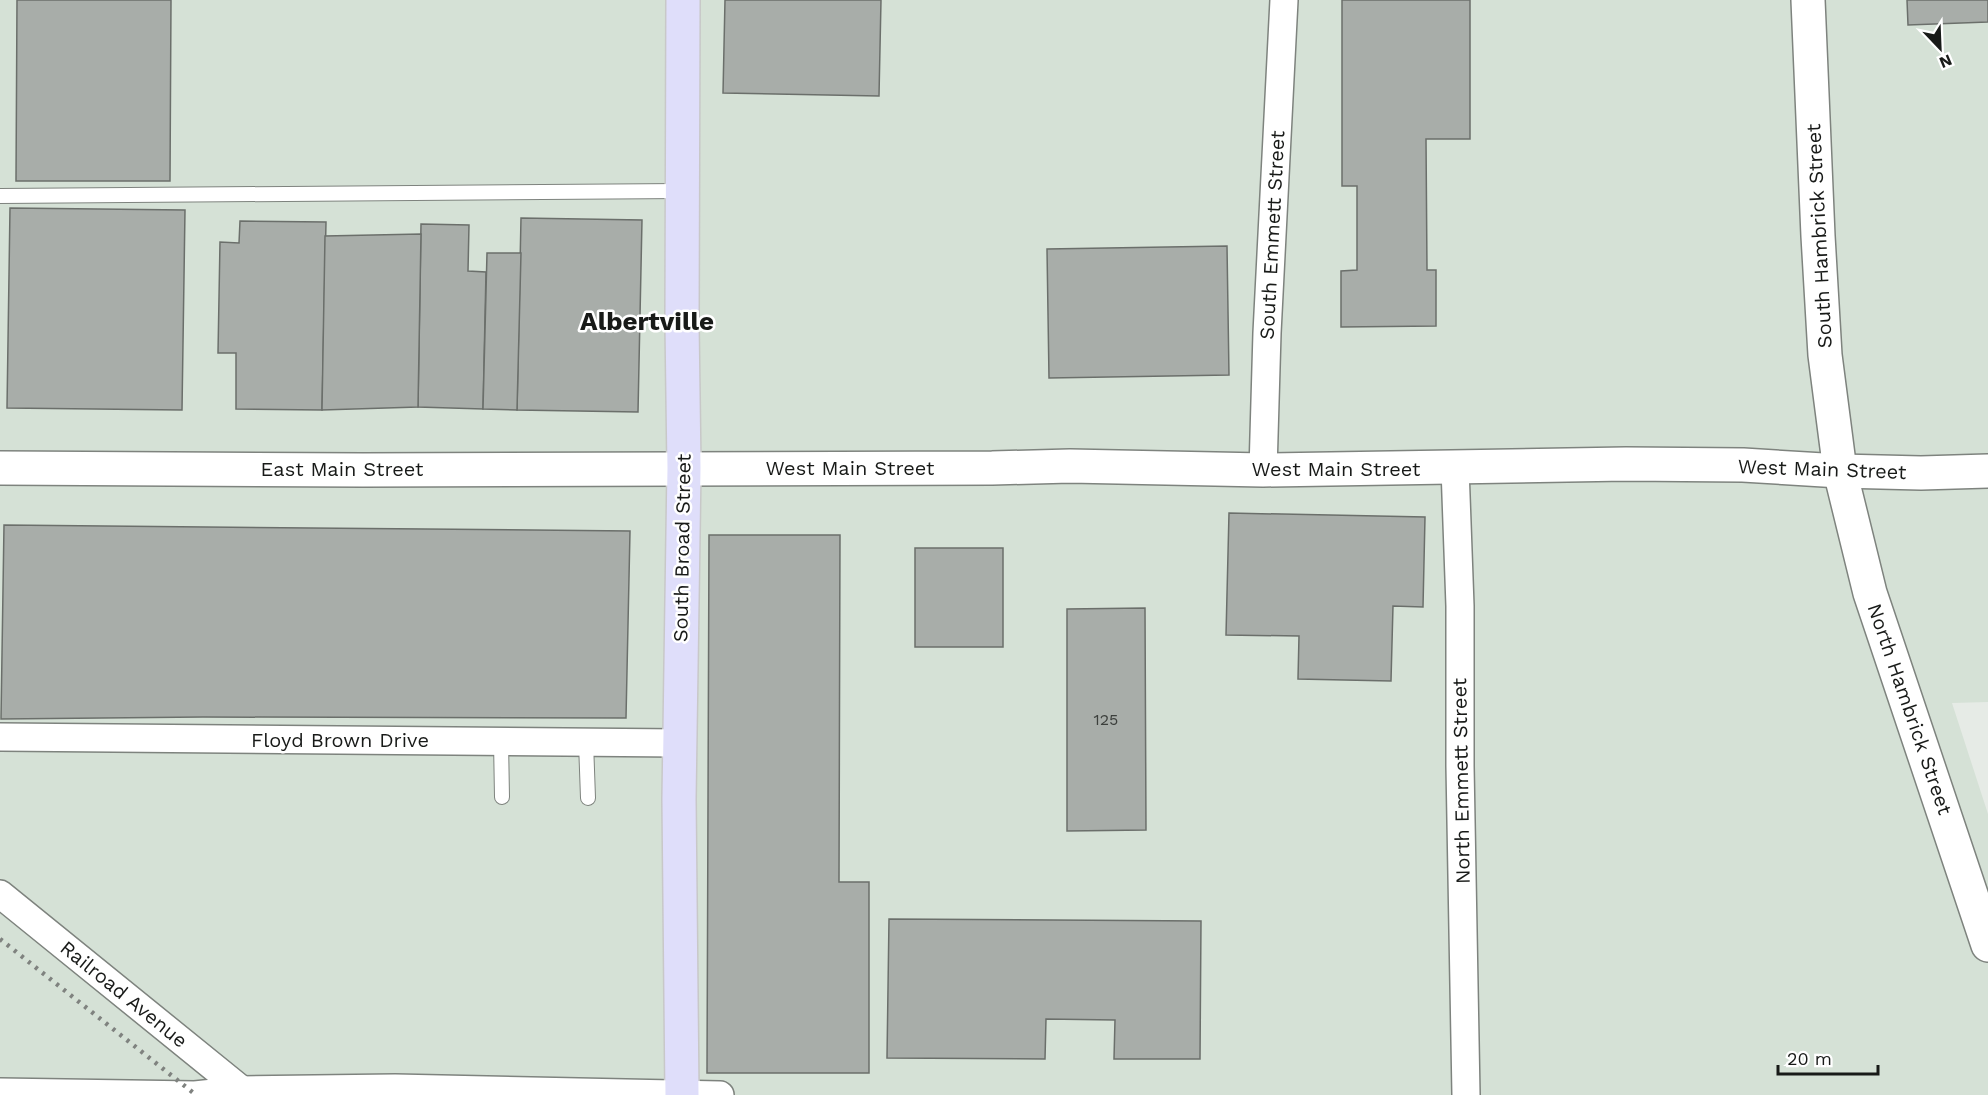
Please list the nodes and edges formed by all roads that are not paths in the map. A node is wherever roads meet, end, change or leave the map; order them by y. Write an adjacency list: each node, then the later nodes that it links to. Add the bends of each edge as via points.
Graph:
1 (683, 0): 4 (main road, South Broad Street)
2 (1284, 0): 9 (street, South Emmett Street)
3 (1808, 0): 10 (main road, South Hambrick Street, via 1825,355)
4 (682, 191): 5 (lane); 7 (main road, South Broad Street)
5 (0, 196)
6 (0, 468): 7 (main road, East Main Street)
7 (684, 468): 9 (main road, West Main Street, via 1070,466); 15 (main road, South Broad Street)
8 (1455, 468): 9 (main road, West Main Street); 10 (main road, West Main Street, via 1638,464); 24 (street, North Emmett Street)
9 (1263, 470)
10 (1840, 471): 11 (main road, West Main Street); 19 (main road, North Hambrick Street, via 1870,593)
11 (1988, 471)
12 (0, 738): 13 (street, Floyd Brown Drive)
13 (501, 741): 14 (street, Floyd Brown Drive); 16 (lane)
14 (586, 742): 15 (street, Floyd Brown Drive); 17 (lane)
15 (680, 743): 22 (main road, South Broad Street)
16 (502, 797)
17 (588, 798)
18 (0, 894): 21 (street, Railroad Avenue)
19 (1988, 945)
20 (0, 1092): 21 (street)
21 (245, 1093): 22 (street, via 395,1088)
22 (682, 1094): 23 (street)
23 (720, 1095)
24 (1466, 1095)

